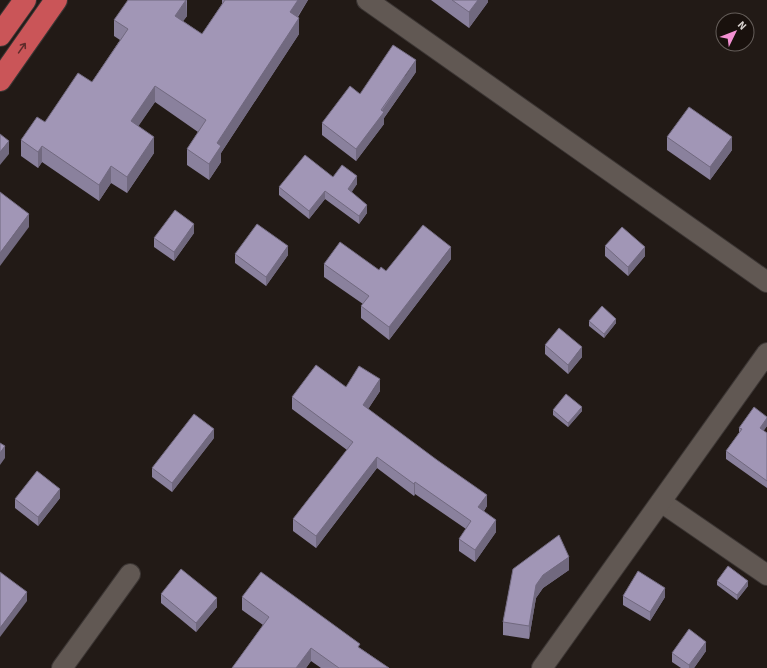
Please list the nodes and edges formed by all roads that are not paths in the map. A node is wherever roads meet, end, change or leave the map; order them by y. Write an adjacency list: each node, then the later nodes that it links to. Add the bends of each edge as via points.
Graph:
1 (25, 0): 4 (highway)
2 (56, 0): 5 (highway, one-way to 2)
3 (367, 0): 6 (street)
4 (0, 35)
5 (0, 80)
6 (767, 282)
7 (767, 353): 8 (street)
8 (661, 502): 10 (street); 12 (street)
9 (130, 574): 11 (street)
10 (767, 576)
11 (62, 668)
12 (542, 668)

